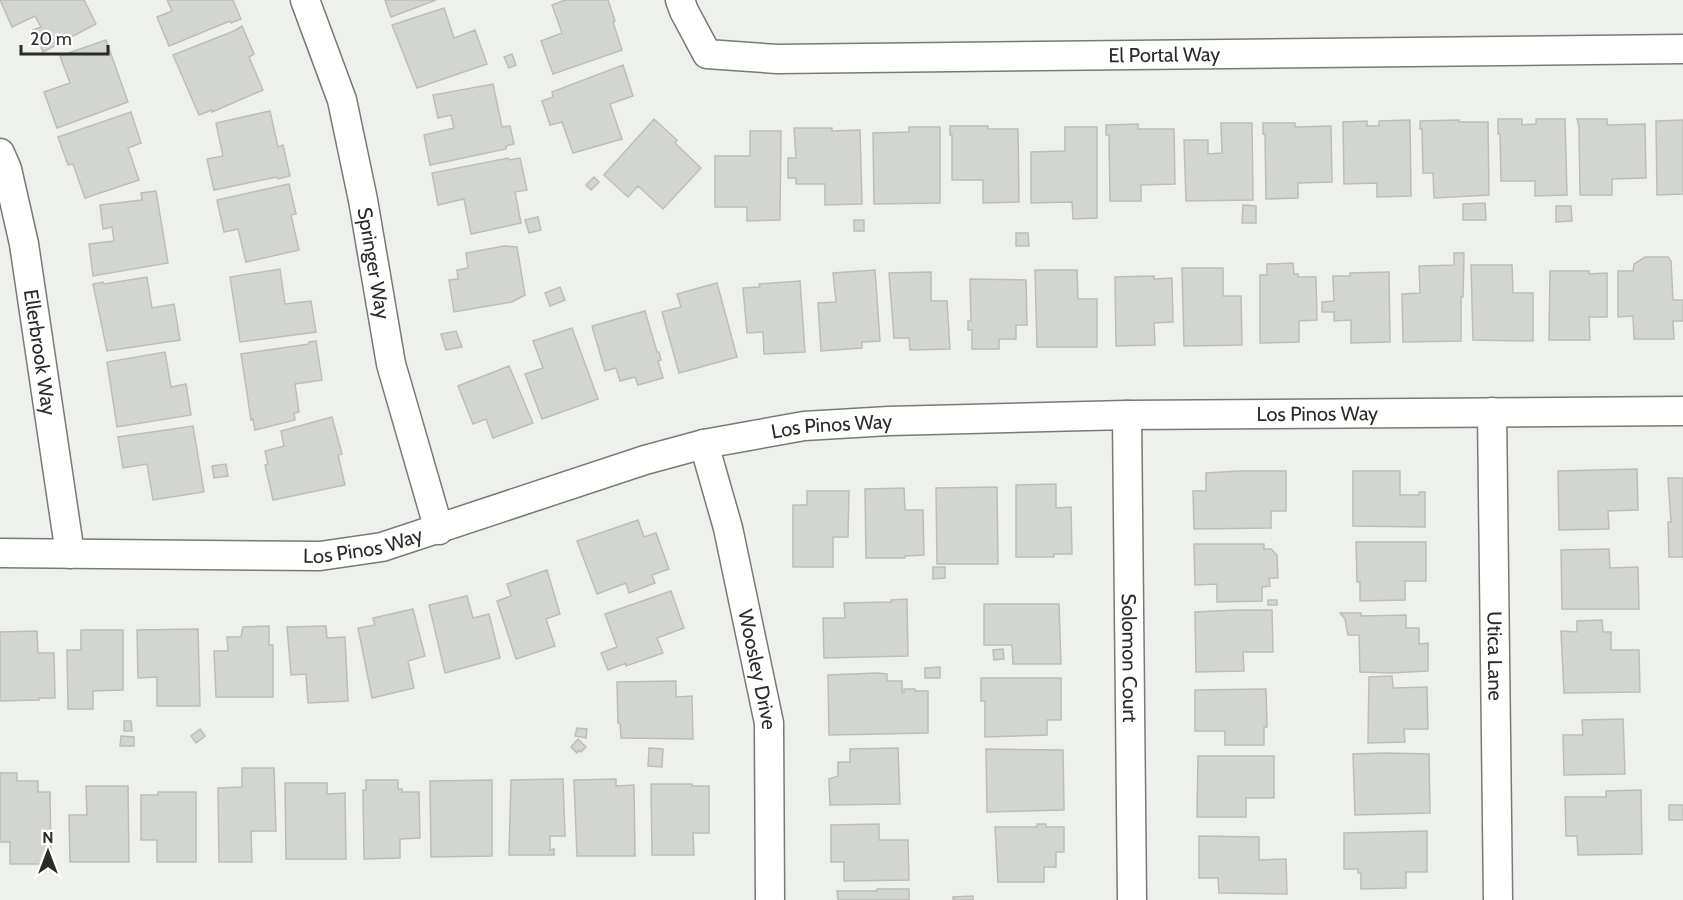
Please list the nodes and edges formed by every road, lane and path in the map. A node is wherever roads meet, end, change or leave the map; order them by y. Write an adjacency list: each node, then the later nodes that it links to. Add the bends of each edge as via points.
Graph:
1 (304, 0): 9 (street, Springer Way, via 342,100 391,364)
2 (680, 0): 3 (street, El Portal Way, via 707,54 777,59)
3 (1683, 49)
4 (0, 153): 11 (street, Ellerbrook Way, via 24,244)
5 (1492, 411): 6 (street, Los Pinos Way); 7 (street, Los Pinos Way); 14 (street, Utica Lane)
6 (1683, 411)
7 (1127, 415): 8 (street, Los Pinos Way, via 847,423 804,426); 13 (street, Solomon Court)
8 (704, 444): 9 (street, Los Pinos Way, via 645,459); 12 (street, Woosley Drive, via 729,528 769,723)
9 (439, 530): 11 (street, Los Pinos Way, via 382,547 320,556)
10 (0, 553): 11 (street, Los Pinos Way)
11 (70, 554)
12 (770, 900)
13 (1132, 900)
14 (1498, 900)

